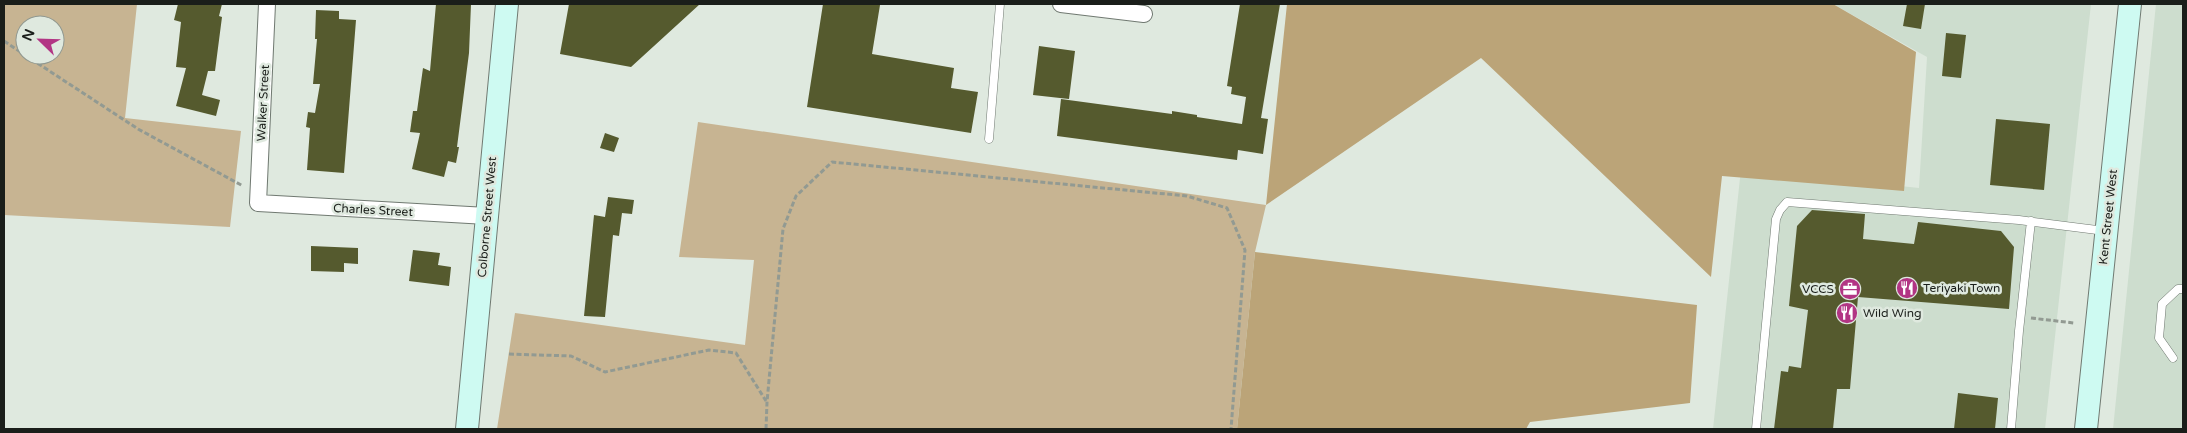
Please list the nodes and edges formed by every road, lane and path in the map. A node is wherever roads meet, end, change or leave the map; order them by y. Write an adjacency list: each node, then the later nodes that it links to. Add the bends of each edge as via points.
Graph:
1 (267, 4): 11 (street, Walker Street)
2 (507, 4): 12 (street, Colborne Street West)
3 (1000, 4): 10 (lane)
4 (1061, 4): 6 (street)
5 (2130, 4): 14 (street, Kent Street West)
6 (1144, 14)
7 (4, 41): 8 (path)
8 (15, 48)
9 (40, 65): 11 (path, via 138,129)
10 (989, 139)
11 (258, 198): 12 (street, Charles Street)
12 (487, 216): 21 (street, Colborne Street West)
13 (2031, 221): 14 (lane); 16 (lane); 24 (lane, via 1787,202 1776,219)
14 (2106, 231): 26 (street, Kent Street West)
15 (2183, 289): 19 (lane, via 2178,289 2162,304 2159,338)
16 (2020, 316): 17 (path); 25 (lane)
17 (2074, 323)
18 (509, 354): 20 (path, via 571,356 605,372 709,350 736,353)
19 (2173, 358)
20 (767, 402): 22 (path); 23 (path, via 783,229 796,196 832,162 1187,196 1227,208 1245,250)
21 (467, 429)
22 (766, 429)
23 (1231, 429)
24 (1756, 429)
25 (2010, 429)
26 (2086, 429)

